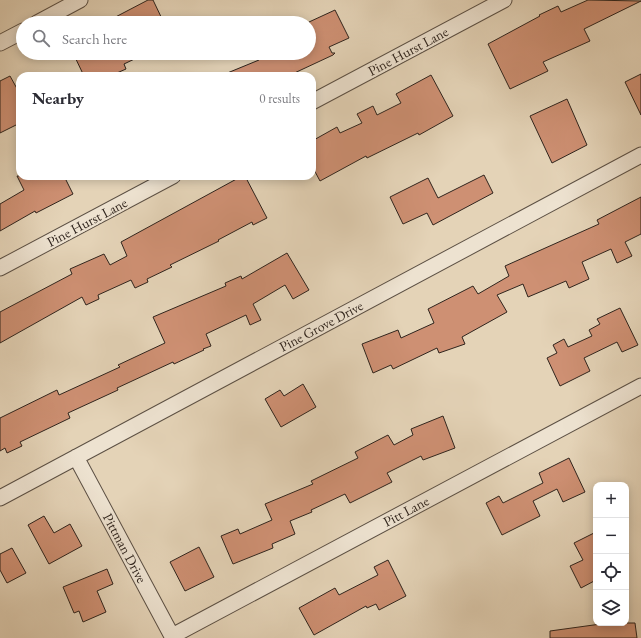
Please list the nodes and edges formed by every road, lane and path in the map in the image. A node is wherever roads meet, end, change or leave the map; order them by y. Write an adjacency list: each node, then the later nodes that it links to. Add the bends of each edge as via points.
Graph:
1 (80, 0): 3 (street)
2 (504, 0): 6 (street, Pine Hurst Lane)
3 (50, 16)
4 (16, 35): 5 (street)
5 (0, 43)
6 (316, 100)
7 (641, 155): 11 (street, Pine Grove Drive)
8 (165, 180): 9 (street, Pine Hurst Lane)
9 (0, 268)
10 (641, 386): 13 (street, Pitt Lane)
11 (76, 457): 12 (street, Pine Grove Drive); 13 (street, Pittman Drive)
12 (0, 498)
13 (172, 637)

